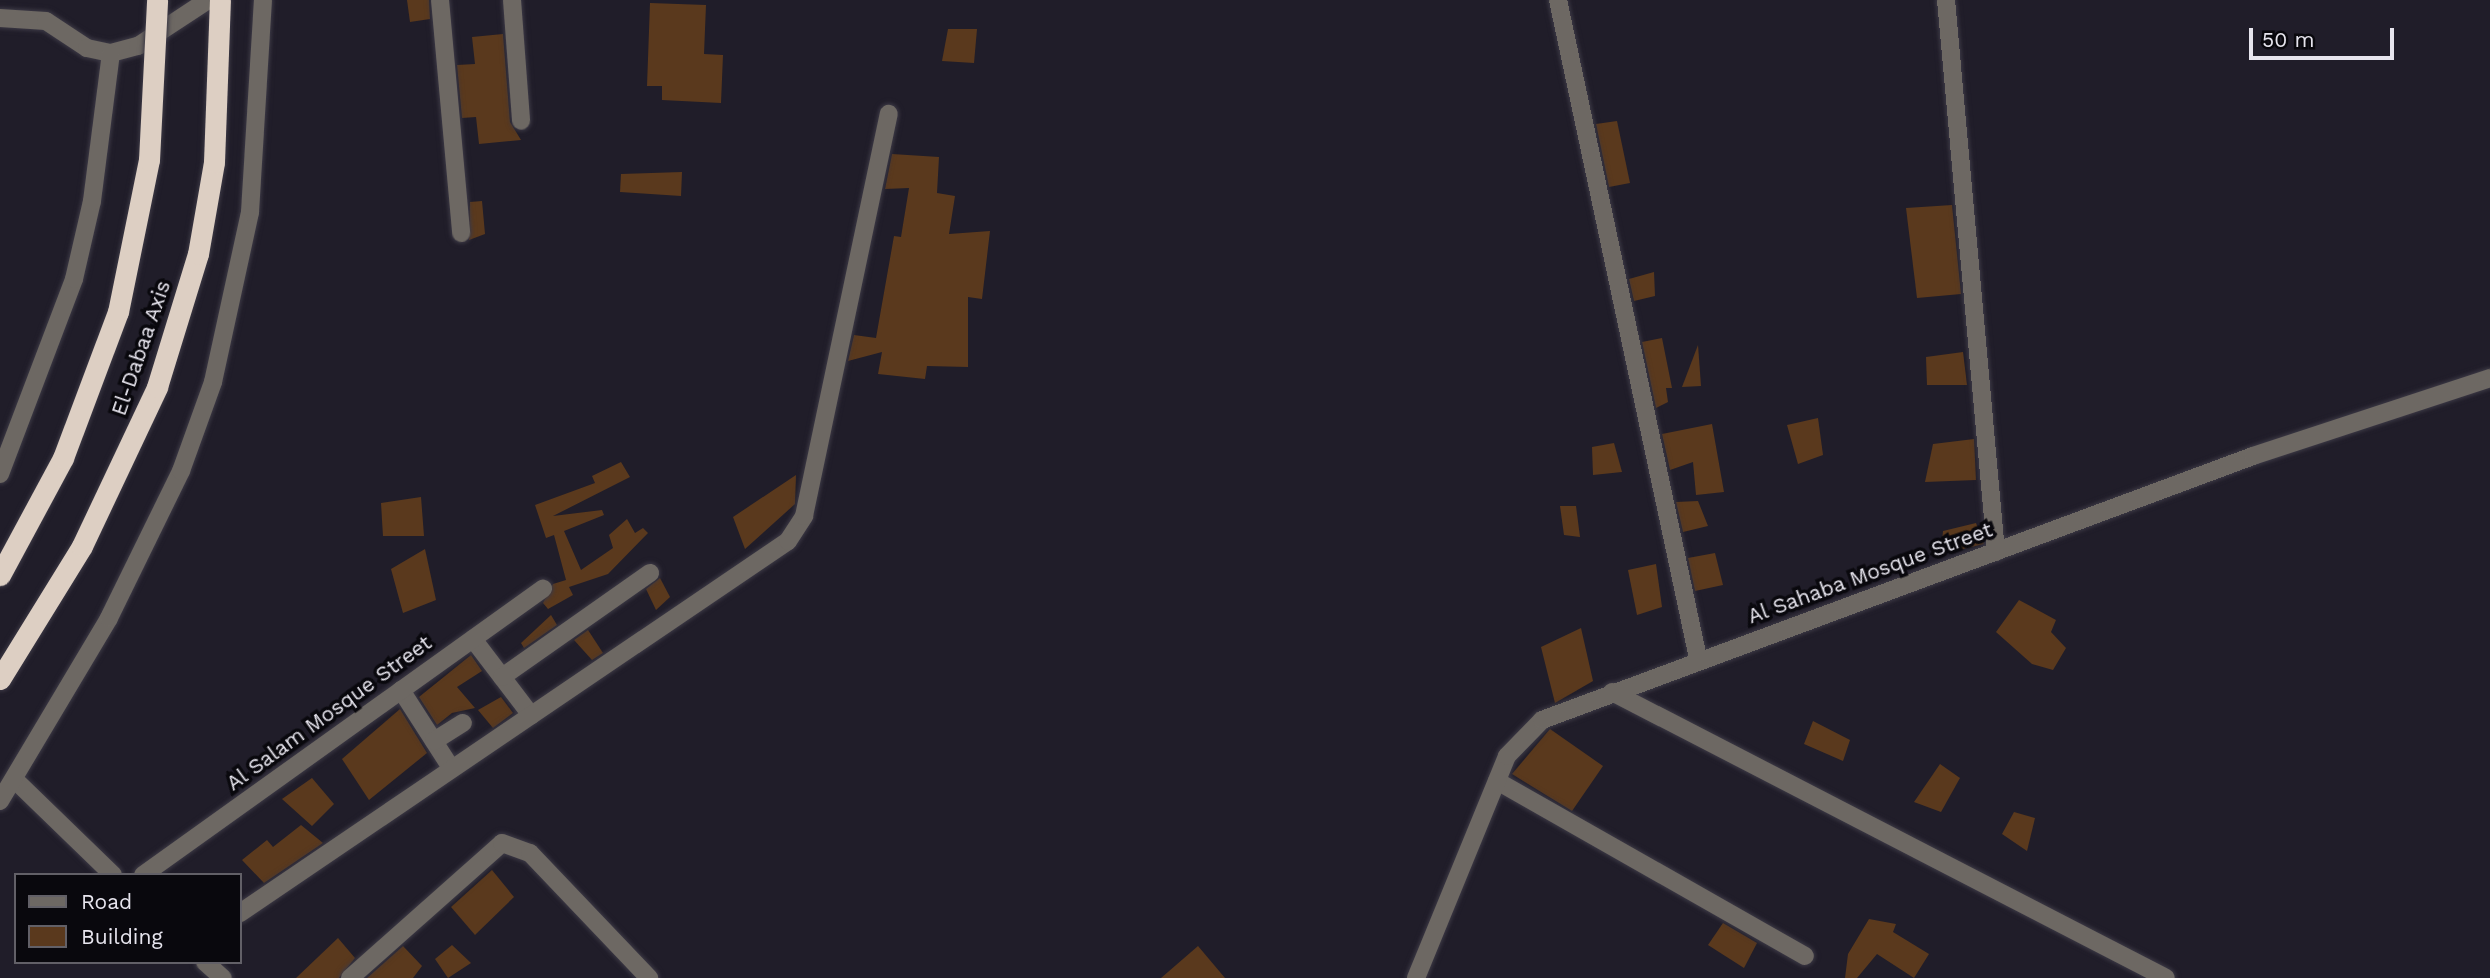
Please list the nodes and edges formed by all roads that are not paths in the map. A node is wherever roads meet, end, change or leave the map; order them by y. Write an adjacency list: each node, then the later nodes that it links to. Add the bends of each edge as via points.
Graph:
1 (157, 0): 18 (highway, El-Dabaa Axis, bridge, via 149,160 118,312 63,458)
2 (208, 0): 10 (street, via 138,46)
3 (220, 0): 23 (highway, El-Dabaa Axis, via 214,162 198,254 157,387 82,545)
4 (263, 0): 30 (street, via 250,212 213,382 181,471 109,618)
5 (440, 0): 13 (street)
6 (512, 0): 12 (street)
7 (1558, 0): 21 (street)
8 (1946, 0): 16 (street)
9 (0, 18): 10 (street, via 46,21 87,48)
10 (111, 53): 15 (street, via 93,201 74,279)
11 (889, 114): 26 (street, via 797,528 773,554)
12 (521, 121)
13 (461, 233)
14 (2490, 378): 16 (street, Al Sahaba Mosque Street, via 2253,456)
15 (0, 474)
16 (1996, 552): 21 (street, Al Sahaba Mosque Street)
17 (650, 573): 22 (street)
18 (0, 575)
19 (543, 589): 20 (street, Al Salam Mosque Street)
20 (473, 639): 22 (street); 24 (street, Al Salam Mosque Street)
21 (1698, 658): 25 (street, Al Sahaba Mosque Street)
22 (502, 677): 26 (street)
23 (0, 679)
24 (401, 690): 28 (street); 34 (street, Al Salam Mosque Street)
25 (1612, 692): 31 (street, Al Sahaba Mosque Street, via 1528,729); 42 (street)
26 (531, 715): 29 (street)
27 (463, 723): 28 (street)
28 (434, 741): 29 (street)
29 (451, 768): 35 (street)
30 (14, 779): 32 (street); 33 (street)
31 (1497, 780): 36 (street); 41 (street, Al Sahaba Mosque Street)
32 (0, 801)
33 (111, 873)
34 (146, 873)
35 (242, 912)
36 (1805, 956)
37 (207, 964): 38 (street)
38 (223, 978)
39 (349, 978): 40 (street, via 502,844 530,853)
40 (649, 978)
41 (1416, 978)
42 (2166, 978)

